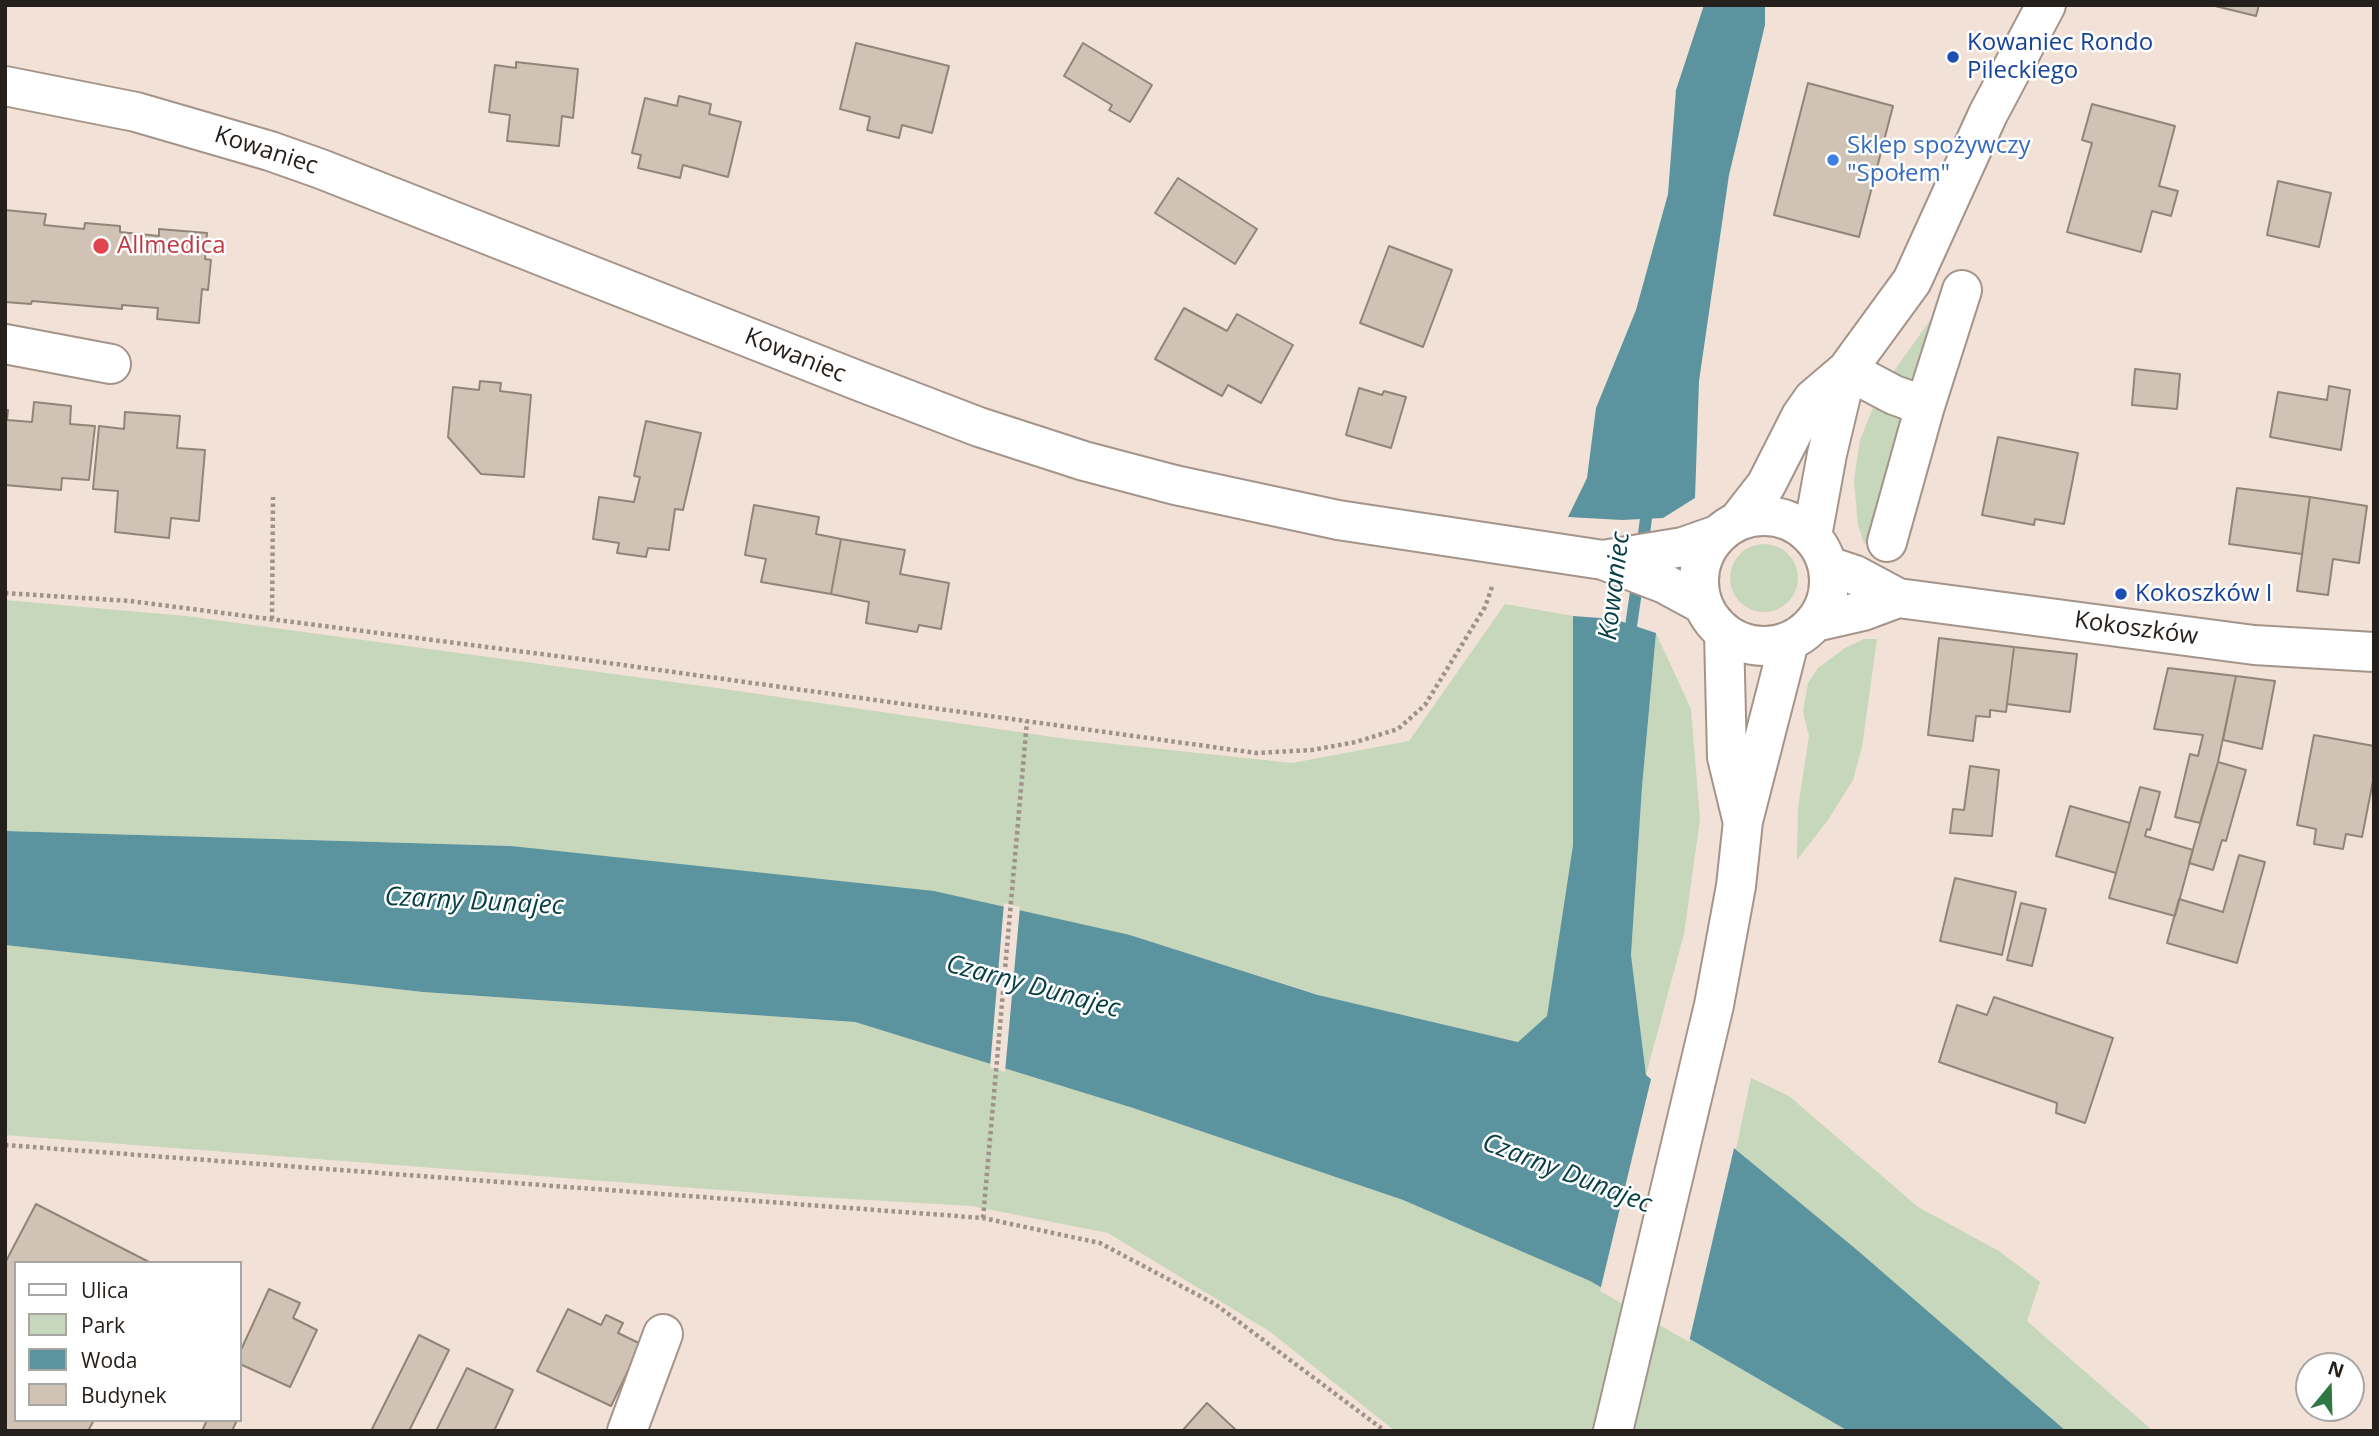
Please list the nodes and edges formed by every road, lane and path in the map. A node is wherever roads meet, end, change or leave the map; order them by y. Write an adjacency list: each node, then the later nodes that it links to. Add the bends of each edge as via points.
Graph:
1 (2046, 5): 6 (street, via 1988,114 1912,281)
2 (5, 86): 12 (street, Kowaniec, via 136,112 321,169 979,427 1084,461 1338,520)
3 (1962, 290): 7 (street)
4 (5, 344): 5 (street)
5 (111, 364)
6 (1847, 370): 7 (street, via 1894,395); 9 (street, via 1813,399 1766,485); 11 (street, via 1827,454)
7 (1925, 405): 10 (street)
8 (273, 497): 17 (path)
9 (1728, 528): 11 (street, via 1772,516 1794,523); 12 (street, Kowaniec, via 1683,547); 16 (street, via 1700,567 1699,579)
10 (1887, 542)
11 (1820, 551): 15 (street, Kokoszków); 18 (street, via 1830,586 1828,596)
12 (1603, 560): 16 (street, Kowaniec, via 1665,584)
13 (1496, 576): 20 (path, via 1485,607 1424,705 1398,729 1356,742 1312,750 1256,752)
14 (5, 593): 17 (path, via 130,601)
15 (1898, 598): 18 (street, Kokoszków); 19 (street, Kokoszków, via 2254,645)
16 (1713, 618): 18 (street, via 1734,639 1755,646 1778,645); 21 (street, via 1727,757)
17 (272, 619): 20 (path)
18 (1802, 632): 21 (street)
19 (2374, 652)
20 (1027, 721): 23 (path)
21 (1743, 821): 27 (street, via 1714,1005)
22 (5, 1145): 23 (path)
23 (983, 1218): 26 (path, via 1100,1243 1215,1304)
24 (663, 1334): 25 (street)
25 (627, 1431)
26 (1385, 1431)
27 (1613, 1431)

